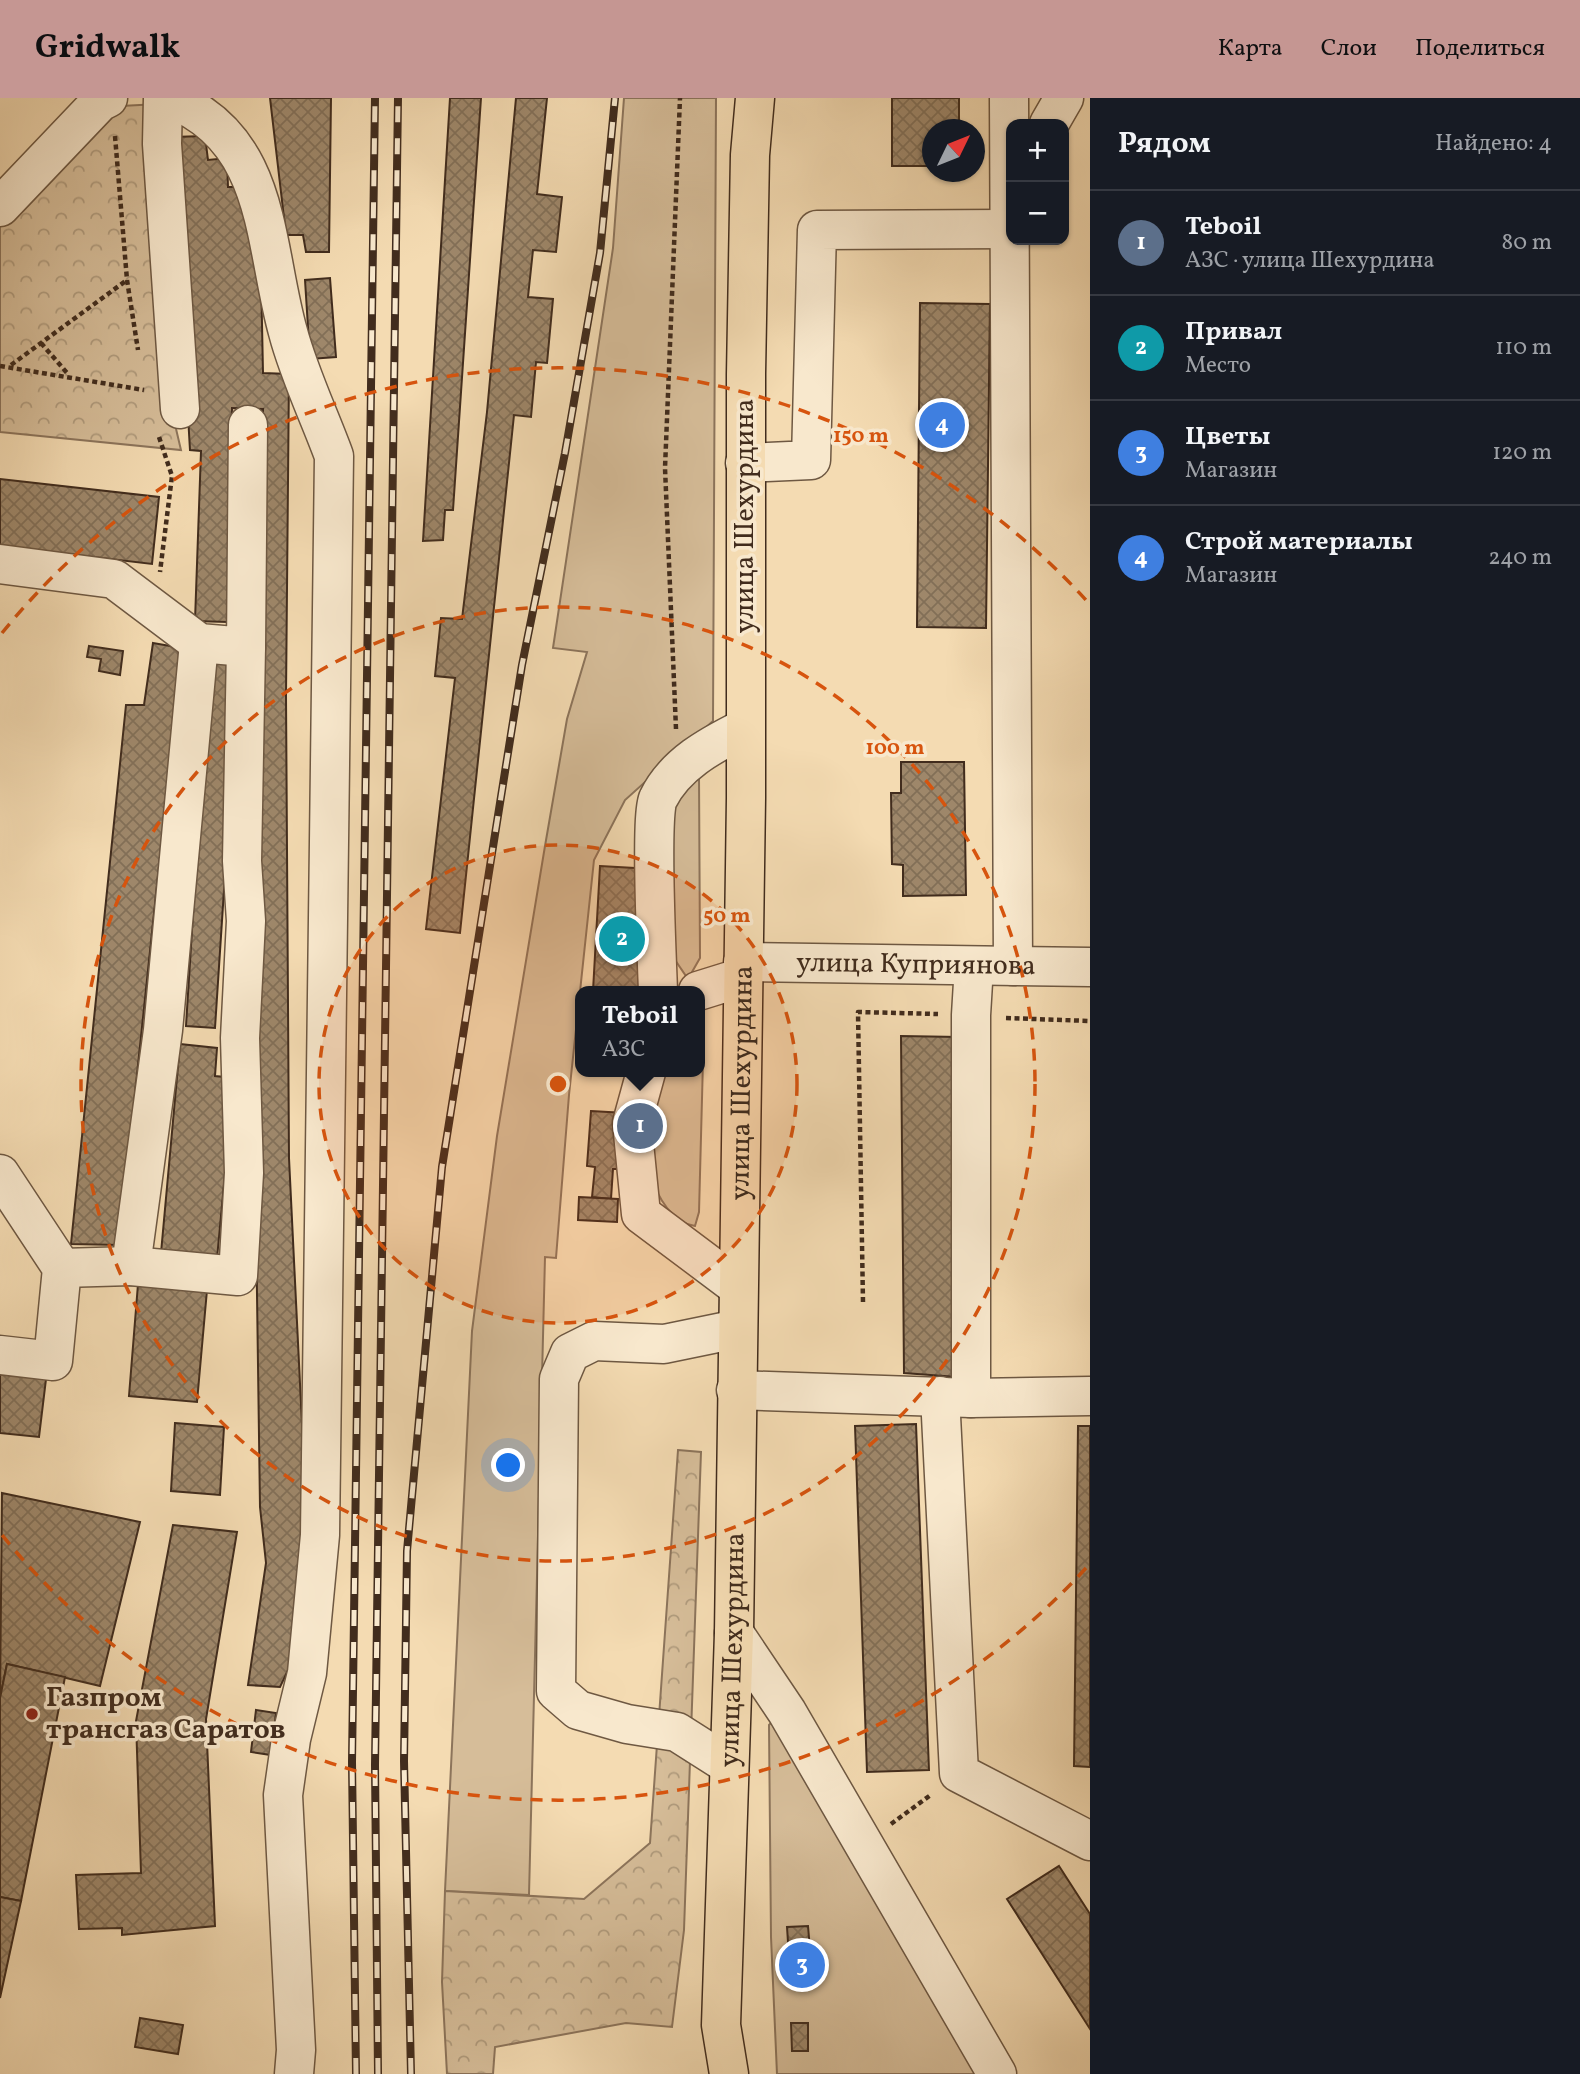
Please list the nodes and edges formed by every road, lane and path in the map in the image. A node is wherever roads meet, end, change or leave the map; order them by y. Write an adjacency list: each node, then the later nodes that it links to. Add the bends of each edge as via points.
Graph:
1 (108, 98): 11 (street)
2 (163, 98): 19 (street, via 162,144)
3 (169, 98): 50 (street, via 215,122 244,167 263,210 288,332 334,456 320,1535 307,1673 282,1795)
4 (680, 98): 26 (path, via 665,468)
5 (755, 98): 21 (main road, улица Шехурдина)
6 (1009, 98): 9 (street)
7 (1064, 98): 8 (street)
8 (1052, 119)
9 (1009, 182)
10 (1006, 204): 21 (street, via 817,230 811,460)
11 (0, 207)
12 (1009, 245): 28 (street)
13 (127, 280): 14 (path)
14 (41, 343): 15 (path); 17 (path)
15 (10, 365): 16 (path); 17 (path)
16 (0, 366)
17 (69, 376): 18 (path)
18 (144, 390)
19 (180, 410)
20 (248, 425): 24 (street)
21 (745, 463): 25 (main road, улица Шехурдина)
22 (0, 564): 23 (street, via 114,579)
23 (200, 643): 24 (street); 37 (street, via 163,1030)
24 (246, 647): 37 (street, via 242,861 246,921 240,1038 244,1173 238,1276)
25 (743, 729): 26 (street, via 705,748); 30 (main road, улица Шехурдина)
26 (678, 772): 31 (street, via 656,801)
27 (974, 966): 28 (street, улица Куприянова); 30 (street, улица Куприянова); 33 (street)
28 (1013, 966): 29 (street, улица Куприянова)
29 (1090, 967)
30 (743, 970): 32 (street, улица Куприянова); 39 (main road, улица Шехурдина)
31 (658, 986)
32 (705, 988)
33 (971, 1015): 34 (path); 40 (path, via 858,1012); 45 (street)
34 (1090, 1021)
35 (645, 1077): 39 (street, via 632,1123 642,1214)
36 (0, 1174): 38 (street)
37 (131, 1266): 38 (street)
38 (62, 1268): 42 (street, via 53,1361)
39 (737, 1286): 41 (main road, улица Шехурдина)
40 (863, 1302)
41 (737, 1329): 43 (main road, улица Шехурдина); 47 (street, via 664,1343 594,1341 570,1353 559,1379 556,1691 578,1710 677,1732)
42 (0, 1355)
43 (736, 1390): 45 (street); 46 (main road, улица Шехурдина)
44 (1090, 1396): 45 (street)
45 (956, 1397): 48 (street, via 959,1773)
46 (734, 1633): 47 (main road, улица Шехурдина); 53 (street, via 786,1712)
47 (729, 1765): 49 (main road, улица Шехурдина)
48 (1090, 1841)
49 (721, 2025): 51 (main road, улица Шехурдина); 52 (main road, улица Шехурдина)
50 (294, 2074)
51 (703, 2074)
52 (729, 2074)
53 (998, 2074)

